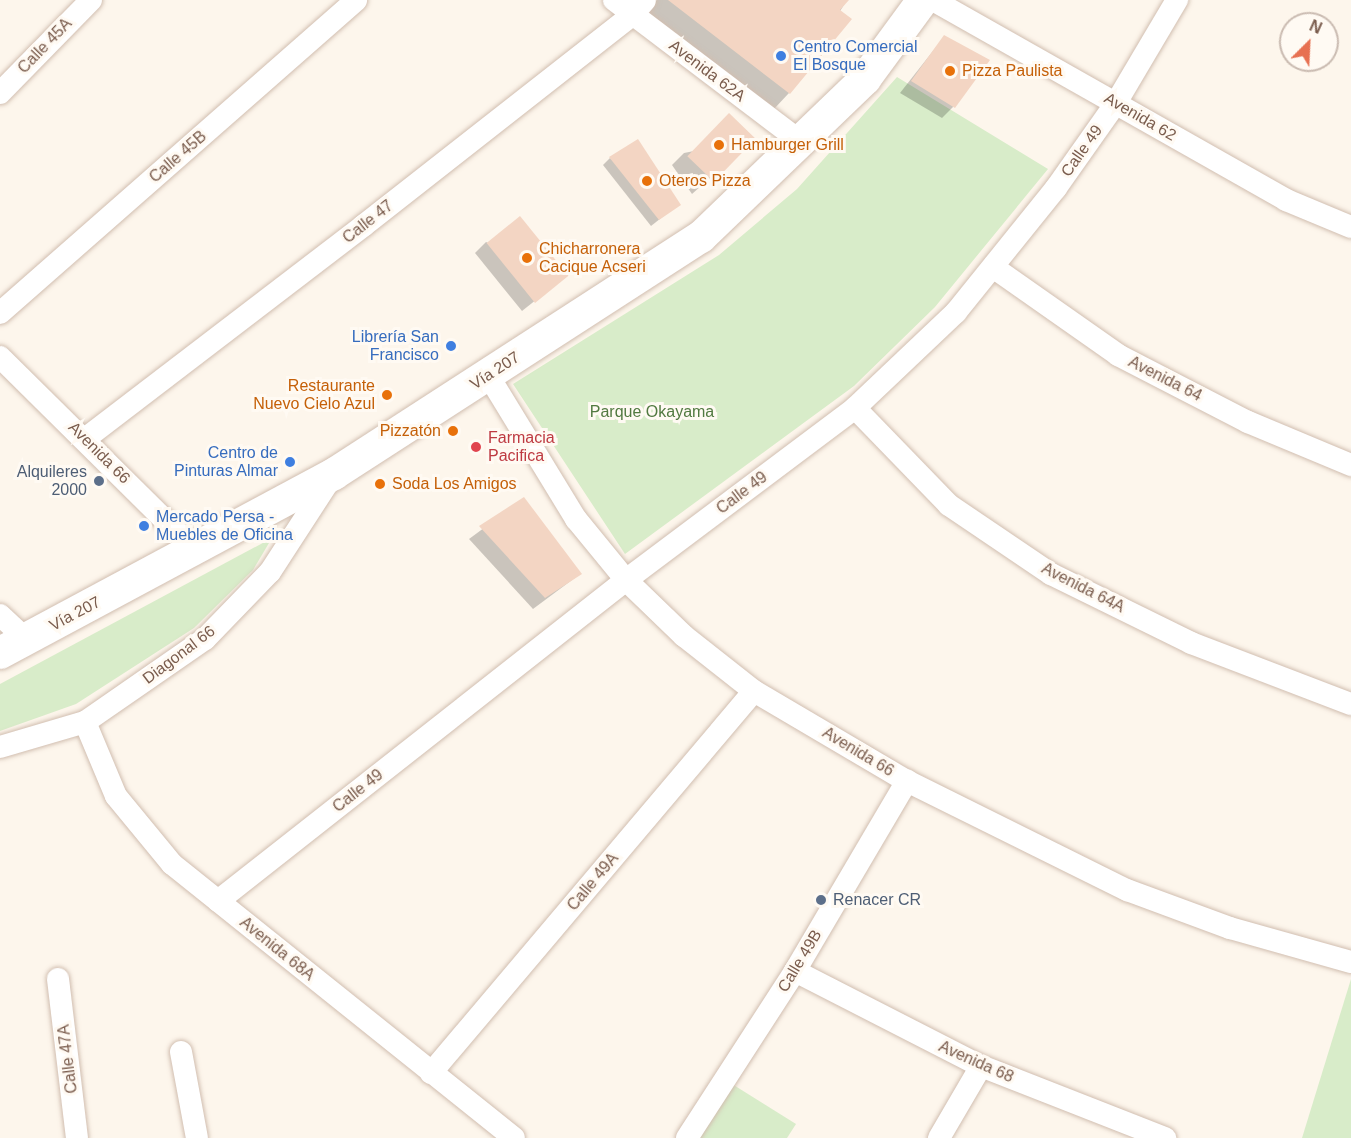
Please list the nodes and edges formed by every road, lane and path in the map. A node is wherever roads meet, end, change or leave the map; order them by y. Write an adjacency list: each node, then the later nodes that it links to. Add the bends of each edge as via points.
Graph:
1 (91, 0): 8 (street, Calle 45A)
2 (356, 0): 13 (street, Calle 45B)
3 (614, 0): 7 (street, Avenida 62A)
4 (923, 0): 10 (main road, Vía 207, via 865,79)
5 (933, 0): 9 (street, Avenida 62)
6 (1177, 0): 9 (street, Calle 49)
7 (639, 7): 10 (street, Avenida 62A); 17 (street, Calle 47)
8 (0, 93)
9 (1116, 103): 11 (street, Avenida 62, via 1286,200); 12 (street, Calle 49)
10 (801, 142): 15 (main road, Vía 207, via 701,237)
11 (1351, 227)
12 (993, 267): 16 (street, Calle 49, via 956,312); 18 (street, Avenida 64, via 1118,355 1248,422)
13 (0, 313)
14 (0, 357): 17 (street, Avenida 66)
15 (488, 375): 19 (main road, Vía 207); 21 (street, Avenida 66, via 576,519)
16 (855, 408): 21 (street, Calle 49); 25 (street, Avenida 64A, via 949,505 1051,574 1191,643)
17 (86, 438): 20 (street, Avenida 66)
18 (1351, 465)
19 (334, 474): 20 (main road, Vía 207); 26 (street, Diagonal 66, via 270,572 205,639)
20 (196, 551): 23 (main road, Vía 207)
21 (626, 580): 24 (street, Avenida 66, via 684,636); 29 (street, Calle 49)
22 (0, 615): 23 (street)
23 (14, 647)
24 (754, 691): 28 (street, Avenida 66); 35 (street, Calle 49A)
25 (1351, 704)
26 (85, 722): 27 (street, Diagonal 66); 29 (street, Avenida 68A, via 116,796 172,864)
27 (0, 747)
28 (907, 781): 30 (street, Avenida 66, via 1127,890 1230,928); 31 (street, Calle 49B)
29 (218, 901): 35 (street, Avenida 68A)
30 (1351, 962)
31 (795, 971): 34 (street, Avenida 68); 39 (street, Calle 49B)
32 (58, 979): 36 (street, Calle 47A)
33 (181, 1052): 37 (street)
34 (981, 1066): 40 (street); 41 (street, Avenida 68)
35 (431, 1073): 38 (street, Avenida 68A)
36 (77, 1138)
37 (197, 1138)
38 (514, 1138)
39 (687, 1138)
40 (939, 1138)
41 (1165, 1138)

